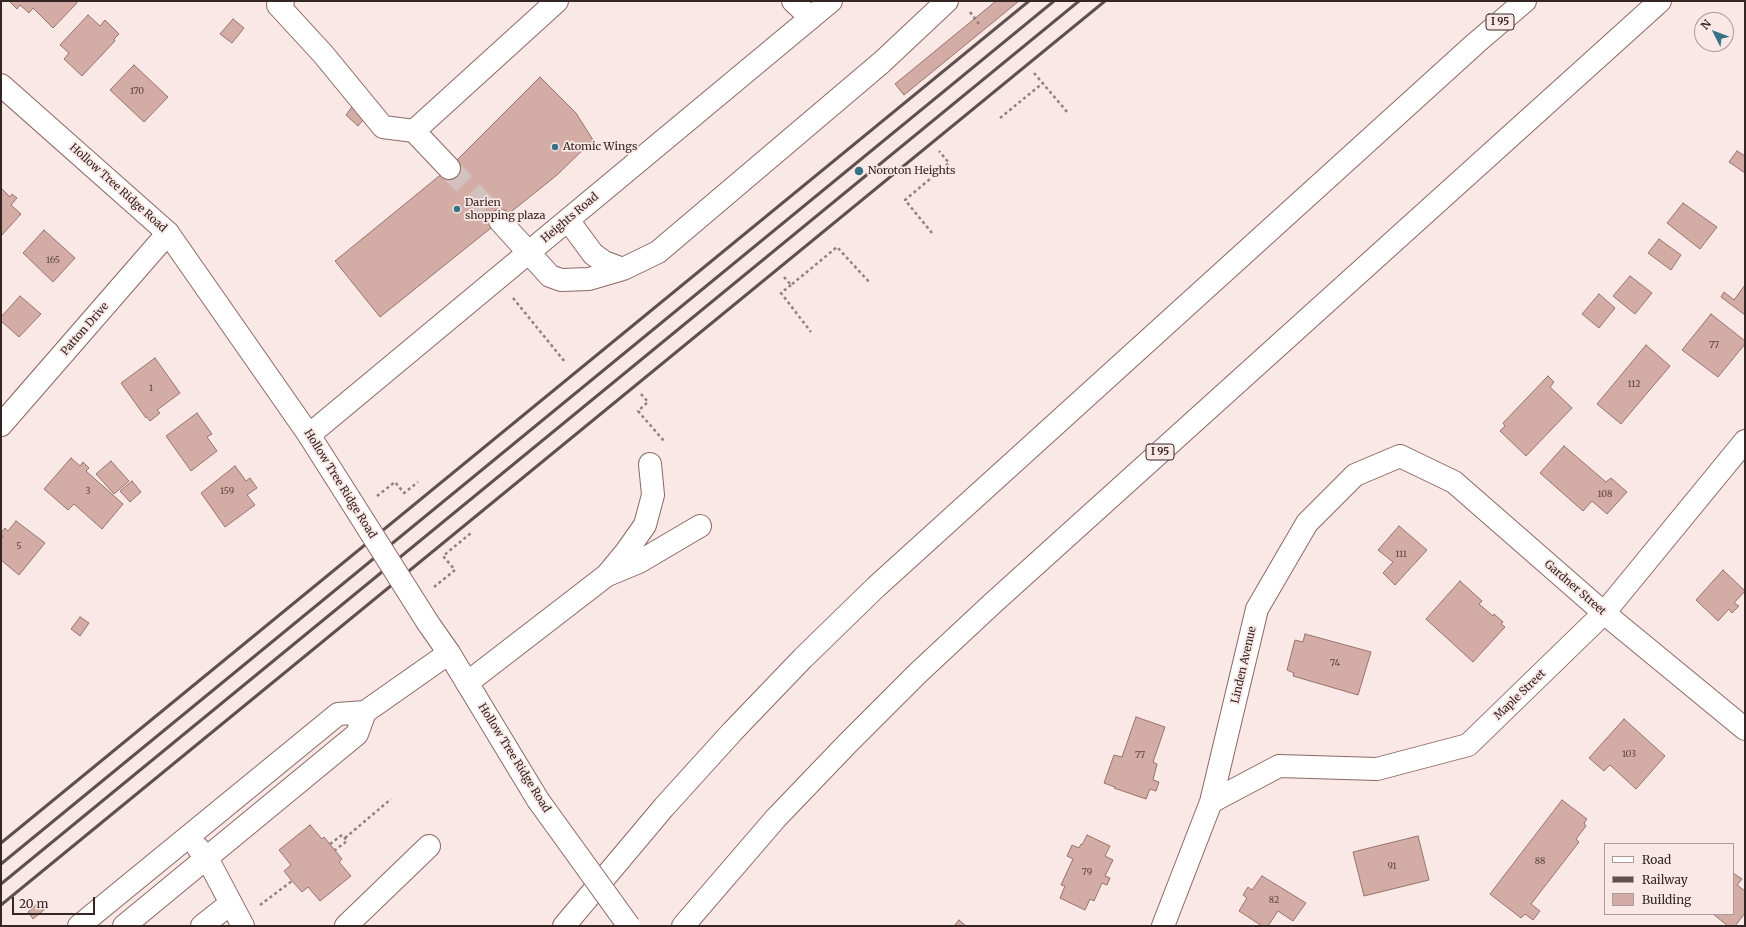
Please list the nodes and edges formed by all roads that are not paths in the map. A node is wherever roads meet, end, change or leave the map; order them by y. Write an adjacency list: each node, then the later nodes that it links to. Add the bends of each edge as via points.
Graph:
1 (283, 1): 12 (main road, via 278,5 323,54 383,127)
2 (557, 1): 12 (main road)
3 (794, 1): 9 (main road)
4 (831, 1): 9 (main road, Heights Road)
5 (947, 1): 18 (main road, via 882,62 658,252)
6 (1517, 1): 10 (main road)
7 (1524, 1): 10 (main road, I 95)
8 (1660, 1): 42 (main road, I 95, via 924,668 776,818)
9 (811, 18): 14 (main road, Heights Road)
10 (1476, 43): 40 (main road, I 95, via 876,587 732,732 664,807)
11 (1, 85): 16 (main road, Hollow Tree Ridge Road)
12 (414, 131): 13 (main road)
13 (450, 168)
14 (568, 220): 17 (main road, Heights Road); 18 (main road, via 593,254 604,262)
15 (500, 221): 17 (main road)
16 (168, 233): 19 (main road, Patton Drive); 20 (main road, Hollow Tree Ridge Road)
17 (528, 253): 18 (main road, via 550,276 561,280 589,279); 20 (main road, Heights Road)
18 (623, 269)
19 (1, 425)
20 (309, 435): 27 (main road, Hollow Tree Ridge Road, bridge)
21 (1745, 441): 26 (main road, Maple Street)
22 (1400, 456): 26 (main road, Gardner Street, via 1454,482); 31 (main road, Linden Avenue, via 1355,474 1307,523 1258,609)
23 (650, 464): 25 (main road, via 653,495 645,525)
24 (700, 526): 25 (main road, via 639,562)
25 (607, 575): 28 (main road)
26 (1604, 613): 30 (main road, Gardner Street); 31 (main road, Maple Street, via 1468,745 1377,769 1279,766)
27 (449, 653): 28 (main road, Hollow Tree Ridge Road); 29 (main road)
28 (467, 683): 41 (main road, Hollow Tree Ridge Road, bridge, via 538,800)
29 (365, 712): 32 (main road, via 338,714); 34 (main road, via 357,734)
30 (1745, 729)
31 (1211, 802): 43 (main road, Linden Avenue)
32 (188, 836): 34 (main road); 36 (main road)
33 (428, 846): 39 (main road)
34 (207, 858): 35 (main road); 37 (main road)
35 (237, 917): 38 (main road)
36 (79, 926)
37 (124, 926)
38 (202, 926)
39 (346, 926)
40 (564, 926)
41 (629, 926)
42 (683, 926)
43 (1163, 926)

